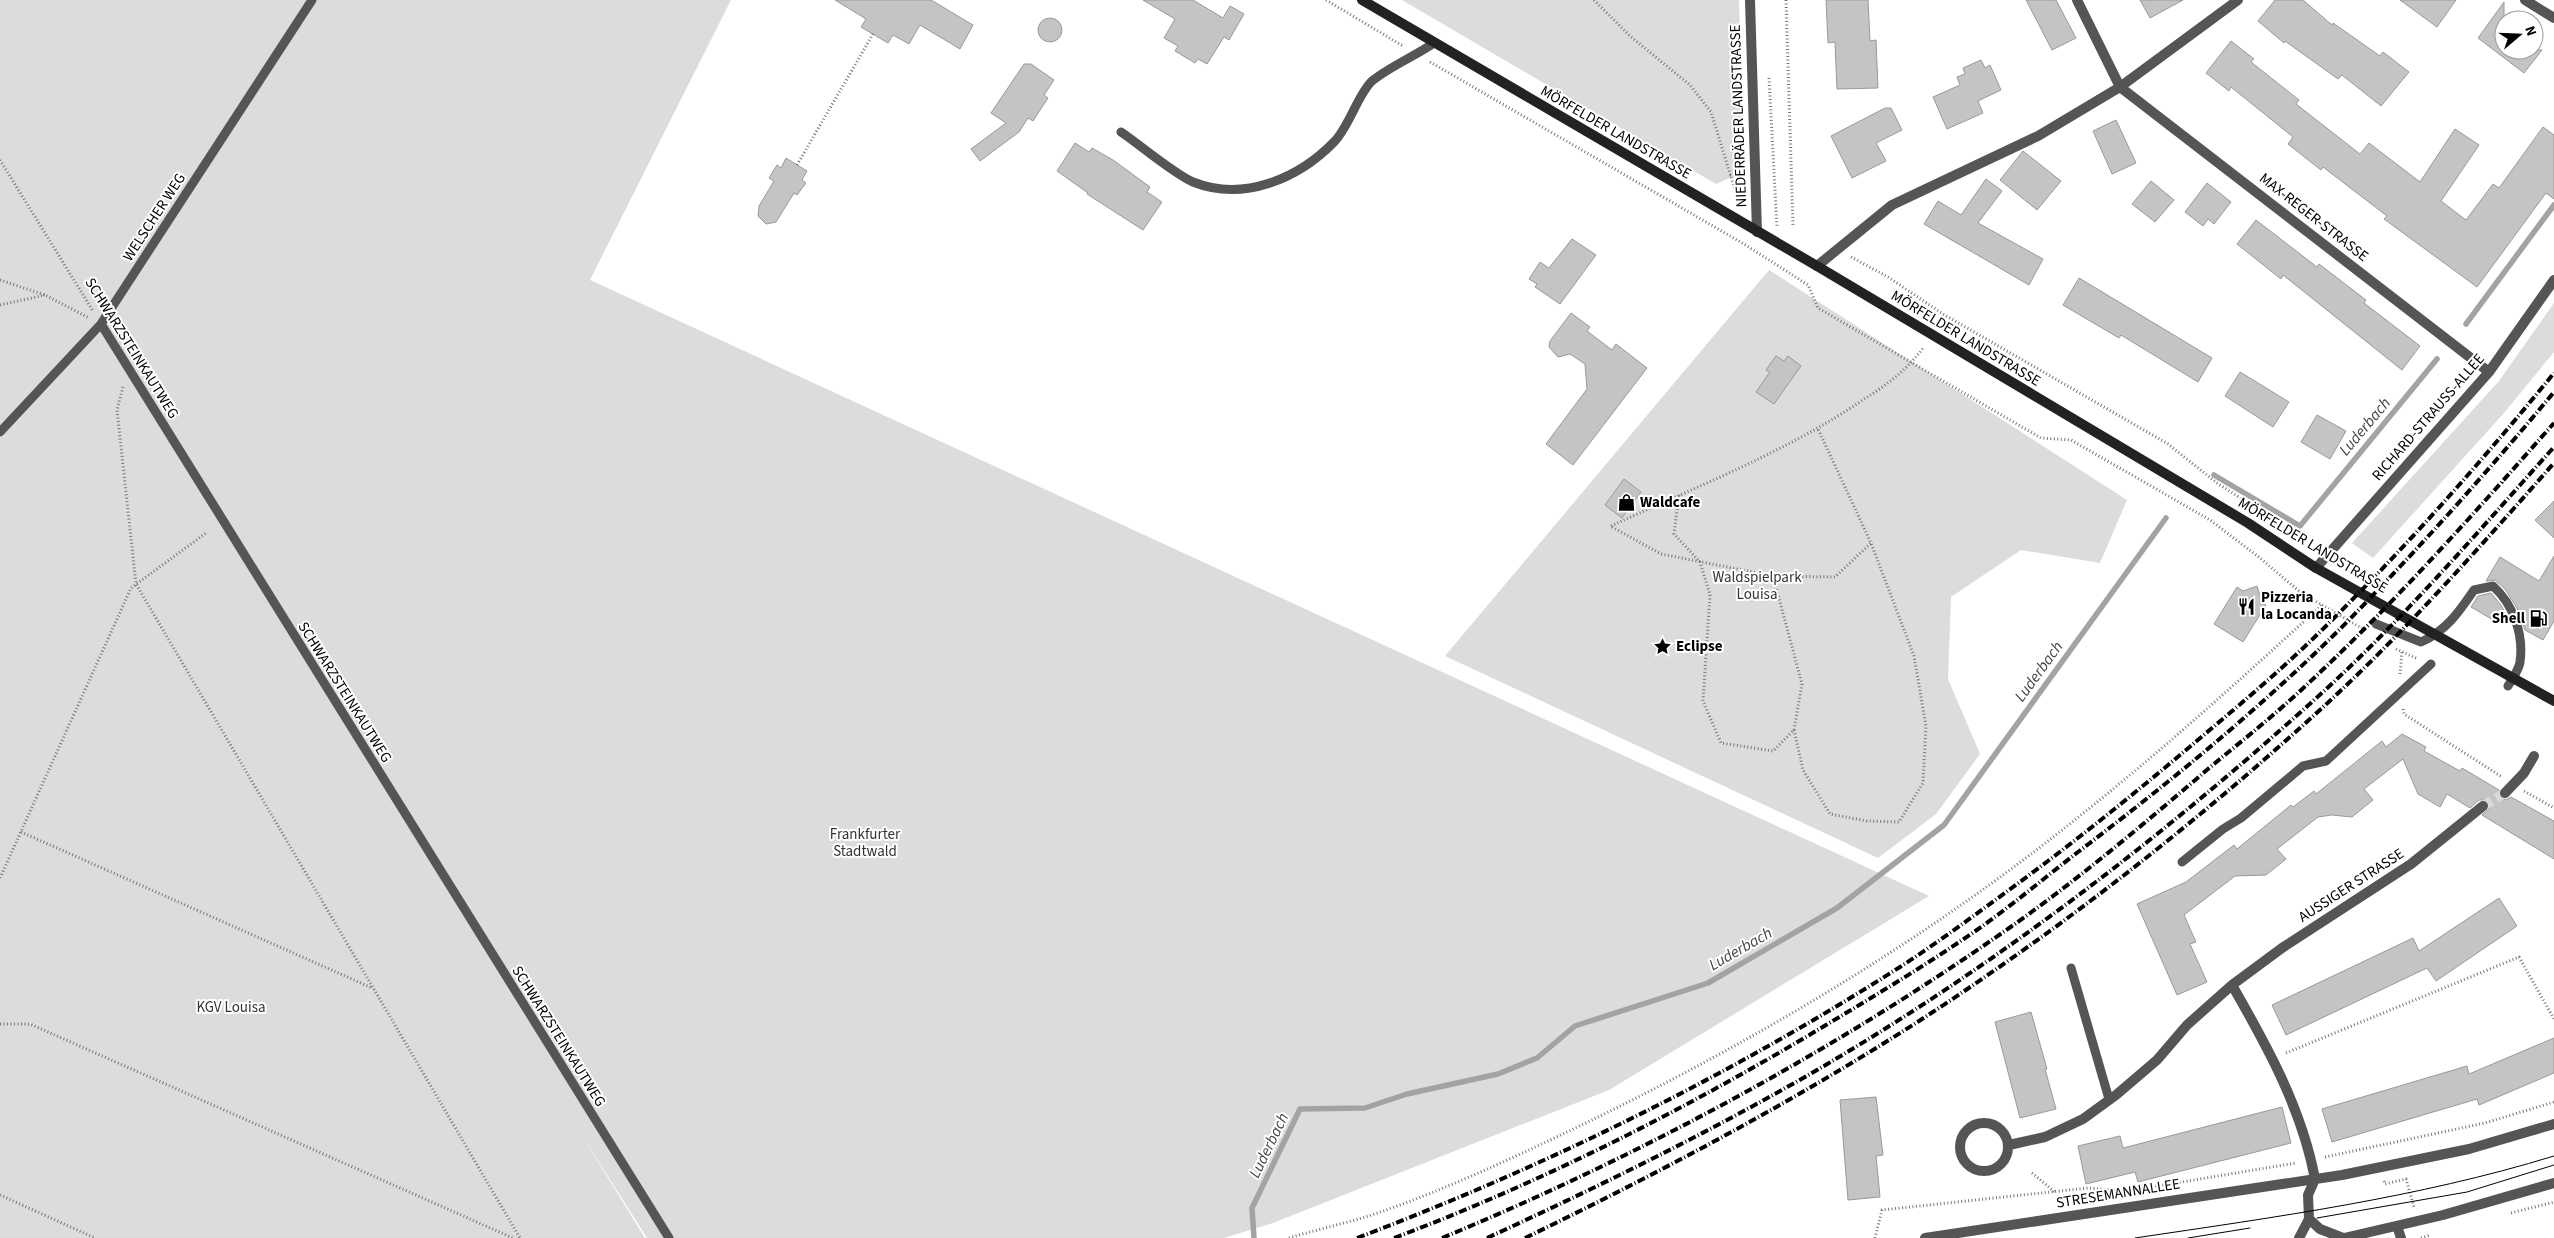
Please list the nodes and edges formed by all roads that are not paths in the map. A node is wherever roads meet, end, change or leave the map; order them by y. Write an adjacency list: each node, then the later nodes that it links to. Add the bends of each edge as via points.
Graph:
1 (312, 0): 14 (lane, WELSCHER WEG)
2 (1362, 0): 8 (main road, MÖRFELDER LANDSTRASSE)
3 (1750, 0): 11 (street, NIEDERRÄDER LANDSTRASSE)
4 (2077, 0): 9 (street, MAX-REGER-STRASSE)
5 (2238, 0): 9 (street)
6 (2525, 0): 7 (street)
7 (2554, 18)
8 (1434, 43): 10 (lane, via 1372,82 1335,141 1305,167 1281,180 1256,187 1220,190 1191,181); 11 (main road, MÖRFELDER LANDSTRASSE)
9 (2120, 88): 12 (street, via 2038,136 1892,205); 15 (street, MAX-REGER-STRASSE)
10 (1121, 132)
11 (1757, 232): 12 (main road, MÖRFELDER LANDSTRASSE)
12 (1817, 266): 17 (main road, MÖRFELDER LANDSTRASSE, via 2248,523)
13 (2554, 280): 15 (street, RICHARD-STRAUSS-ALLEE)
14 (101, 324): 16 (lane, WELSCHER WEG); 36 (lane, SCHWARZSTEINKAUTWEG)
15 (2489, 372): 17 (street, RICHARD-STRAUSS-ALLEE)
16 (0, 432)
17 (2316, 568): 19 (main road, MÖRFELDER LANDSTRASSE)
18 (2376, 624): 19 (lane, via 2420,642)
19 (2437, 635): 21 (main road, MÖRFELDER LANDSTRASSE); 21 (lane, via 2474,590 2493,586 2507,599 2516,623 2520,664)
20 (2431, 664): 26 (lane, via 2326,761 2304,766)
21 (2510, 682): 22 (main road, MÖRFELDER LANDSTRASSE)
22 (2554, 701)
23 (2534, 756): 24 (street)
24 (2505, 793)
25 (2484, 806): 28 (street, AUSSIGER STRASSE, via 2411,864 2282,948)
26 (2182, 862)
27 (2071, 968): 29 (lane)
28 (2232, 985): 29 (street, AUSSIGER STRASSE, via 2187,1026 2157,1060); 32 (street, via 2274,1058 2312,1160)
29 (2110, 1099): 31 (street, AUSSIGER STRASSE, via 2083,1119 2044,1137)
30 (2554, 1124): 32 (street, STRESEMANNALLEE, via 2469,1149)
31 (2009, 1145): 31 (street, via 2003,1130 1992,1123 1981,1122 1968,1128 1959,1148 1964,1162 1973,1169 1987,1172 1999,1168 2006,1159)
32 (2315, 1179): 34 (street, via 2308,1195); 37 (street, STRESEMANNALLEE)
33 (2554, 1183): 35 (street)
34 (2309, 1219): 38 (street); 39 (street, via 2320,1229)
35 (2397, 1226): 39 (street); 40 (street)
36 (668, 1238)
37 (1925, 1238)
38 (2299, 1238)
39 (2344, 1238)
40 (2401, 1238)

